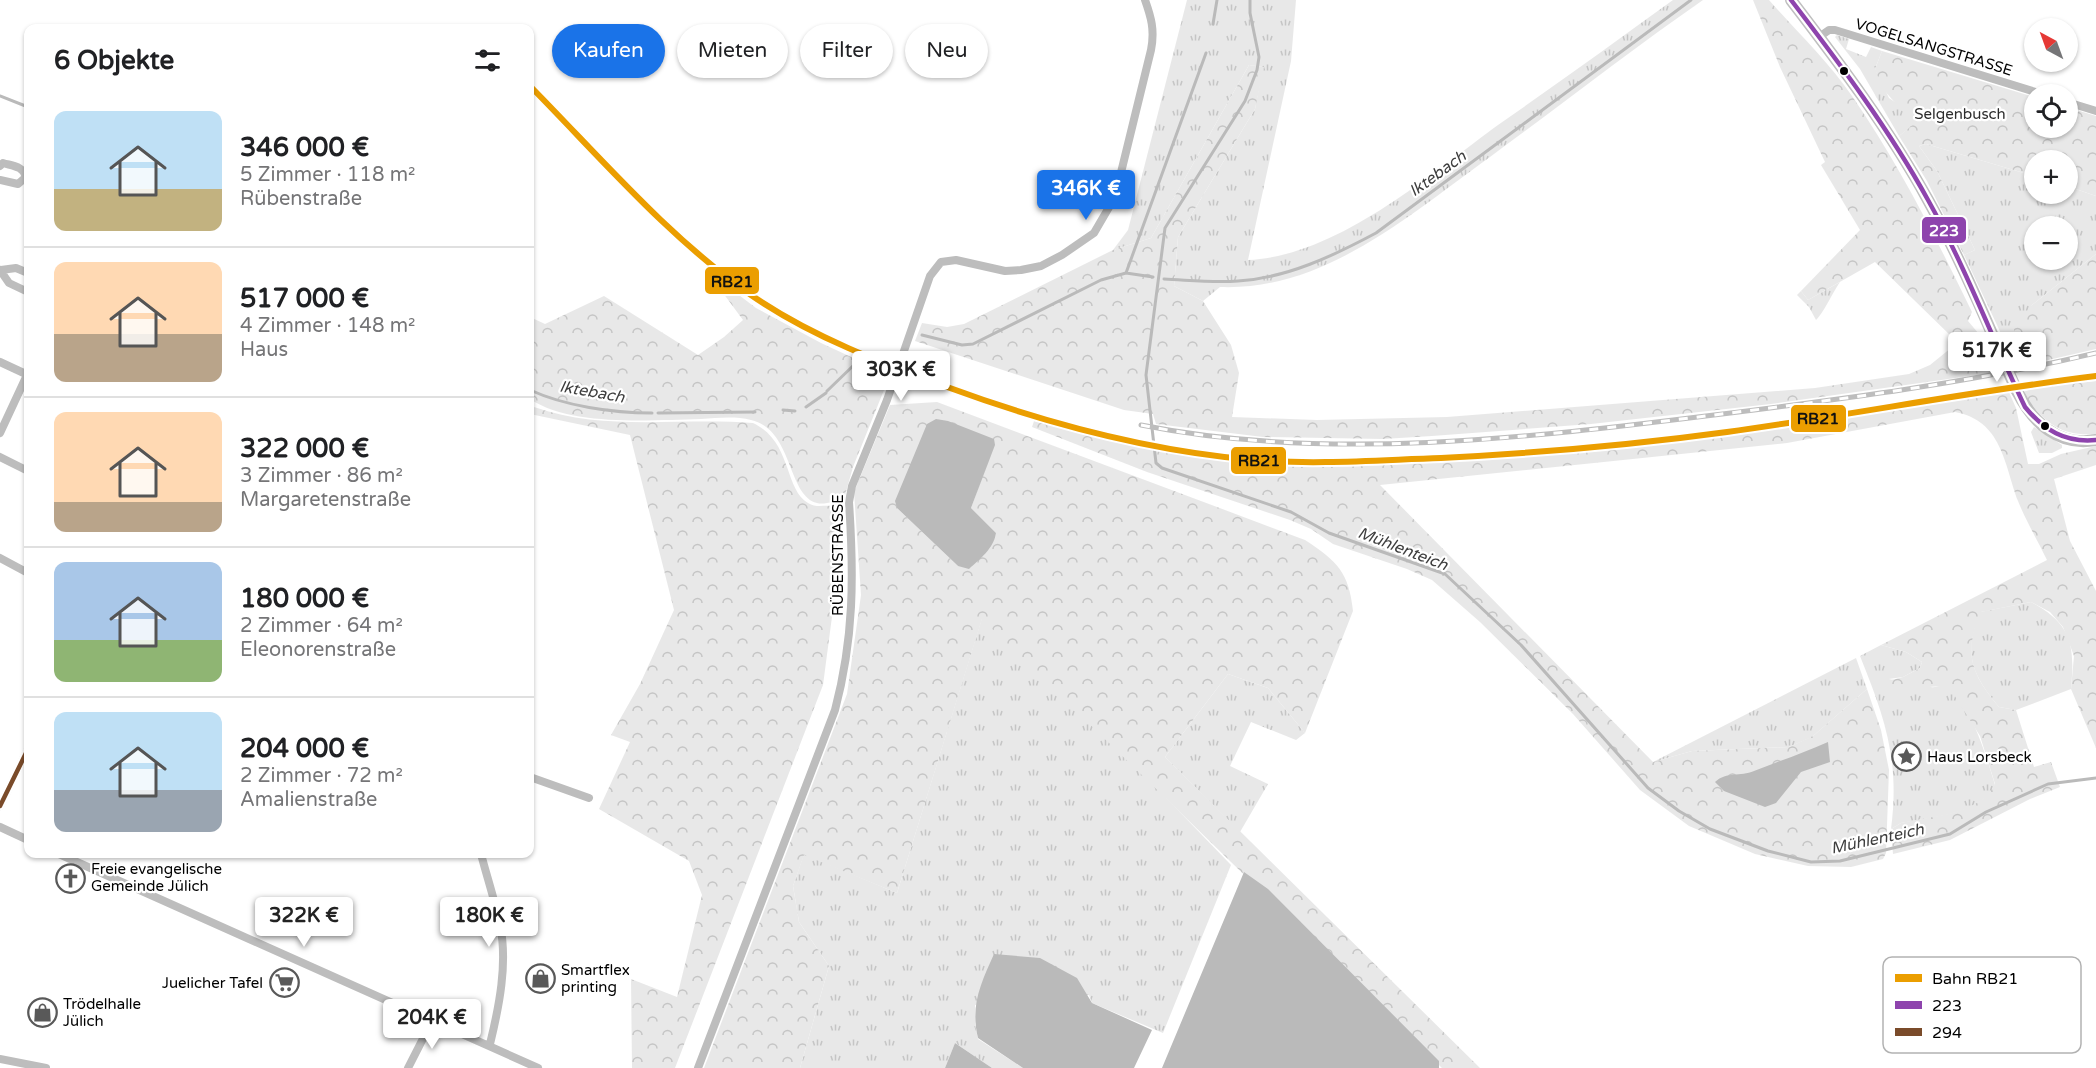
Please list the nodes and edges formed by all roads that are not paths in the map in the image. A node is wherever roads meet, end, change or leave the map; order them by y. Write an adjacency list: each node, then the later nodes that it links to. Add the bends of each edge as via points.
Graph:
1 (1145, 0): 37 (street, RÜBENSTRASSE, via 1151,13 1151,50 1115,197 1094,233 1041,266 1005,271 956,260 941,262 930,276 895,379 852,486 849,502 853,609 835,710)
2 (1791, 0): 3 (main road)
3 (1819, 37): 4 (street, VOGELSANGSTRASSE, via 1835,30); 18 (main road, bridge, via 1928,198 2030,413 2047,430 2074,441)
4 (2024, 88)
5 (2078, 105): 6 (street)
6 (2096, 111)
7 (0, 166): 8 (street, via 3,163)
8 (24, 171)
9 (24, 179): 10 (street, via 18,184)
10 (0, 180)
11 (0, 270): 12 (street); 13 (street, via 9,283)
12 (24, 271)
13 (24, 290)
14 (0, 362): 15 (street)
15 (24, 373)
16 (24, 383): 17 (street)
17 (0, 433)
18 (2096, 440)
19 (0, 457): 20 (street)
20 (24, 469)
21 (0, 558): 22 (street)
22 (24, 571)
23 (24, 757): 26 (street)
24 (534, 778): 25 (street)
25 (589, 798)
26 (0, 806)
27 (0, 827): 28 (street)
28 (24, 838)
29 (68, 858): 31 (street)
30 (482, 858): 32 (street, via 502,943 499,1004)
31 (433, 1019): 32 (street); 35 (street)
32 (490, 1044): 36 (street)
33 (0, 1059): 34 (street)
34 (46, 1068)
35 (408, 1068)
36 (538, 1068)
37 (698, 1068)

